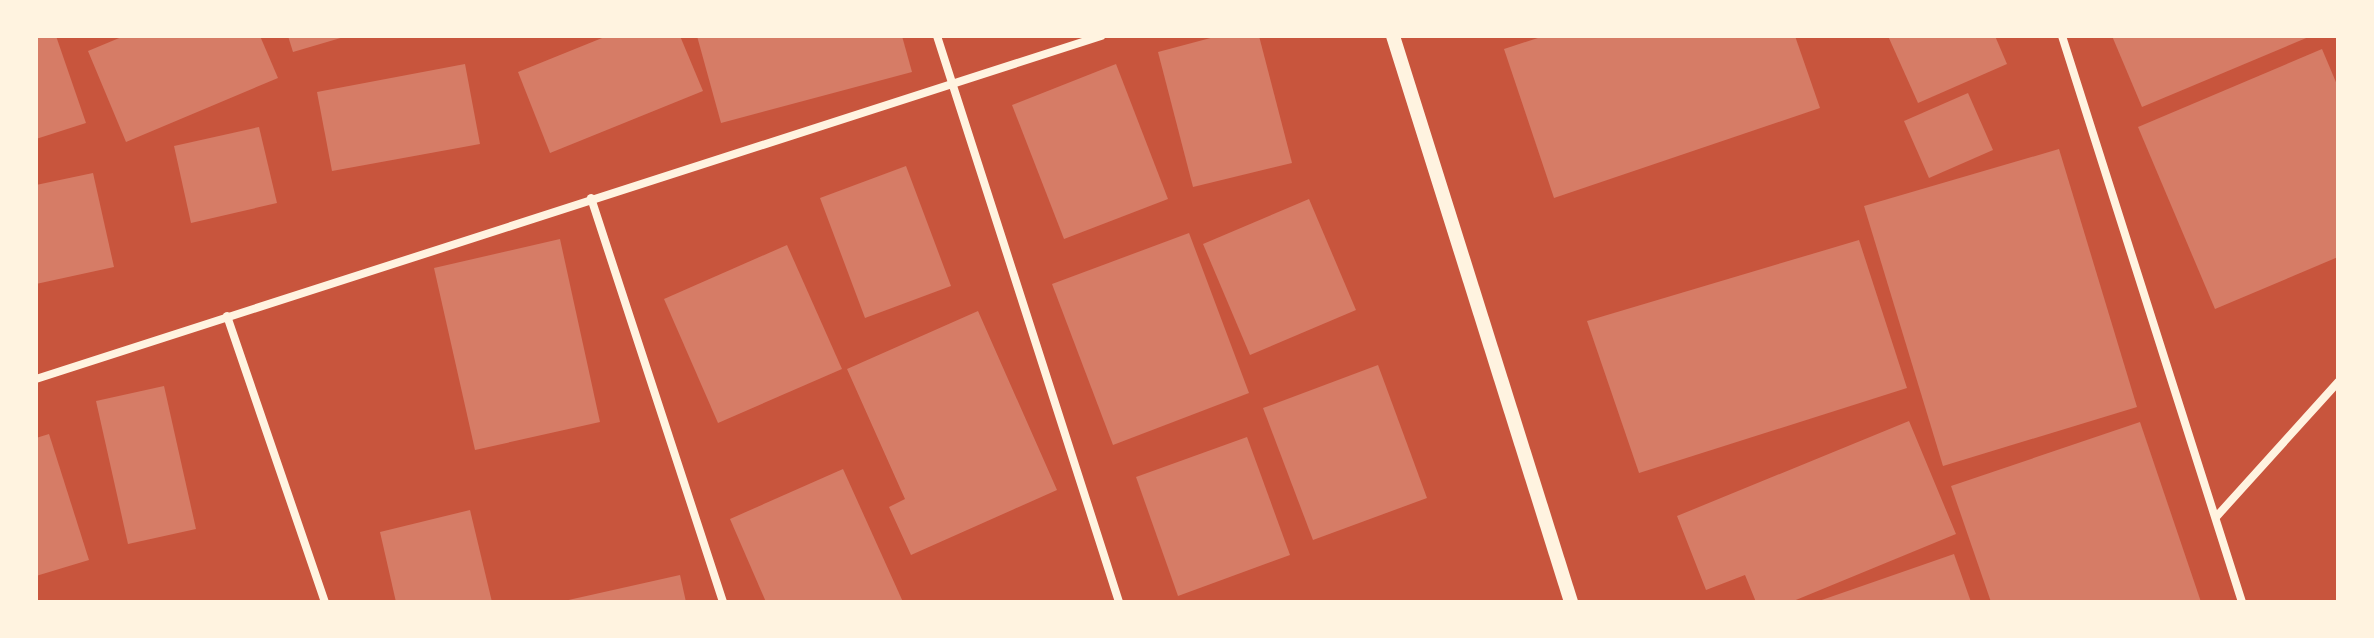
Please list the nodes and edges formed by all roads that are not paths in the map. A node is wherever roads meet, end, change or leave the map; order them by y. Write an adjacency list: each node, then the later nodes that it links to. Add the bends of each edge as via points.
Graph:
1 (937, 36): 5 (street)
2 (1101, 36): 5 (street)
3 (1393, 36): 14 (street)
4 (2062, 36): 10 (street)
5 (953, 82): 6 (street); 13 (street)
6 (591, 198): 7 (street); 12 (street)
7 (227, 316): 8 (street); 11 (street)
8 (36, 379)
9 (2338, 382): 10 (street)
10 (2217, 516): 15 (street)
11 (325, 602)
12 (723, 602)
13 (1119, 602)
14 (1571, 602)
15 (2242, 602)

